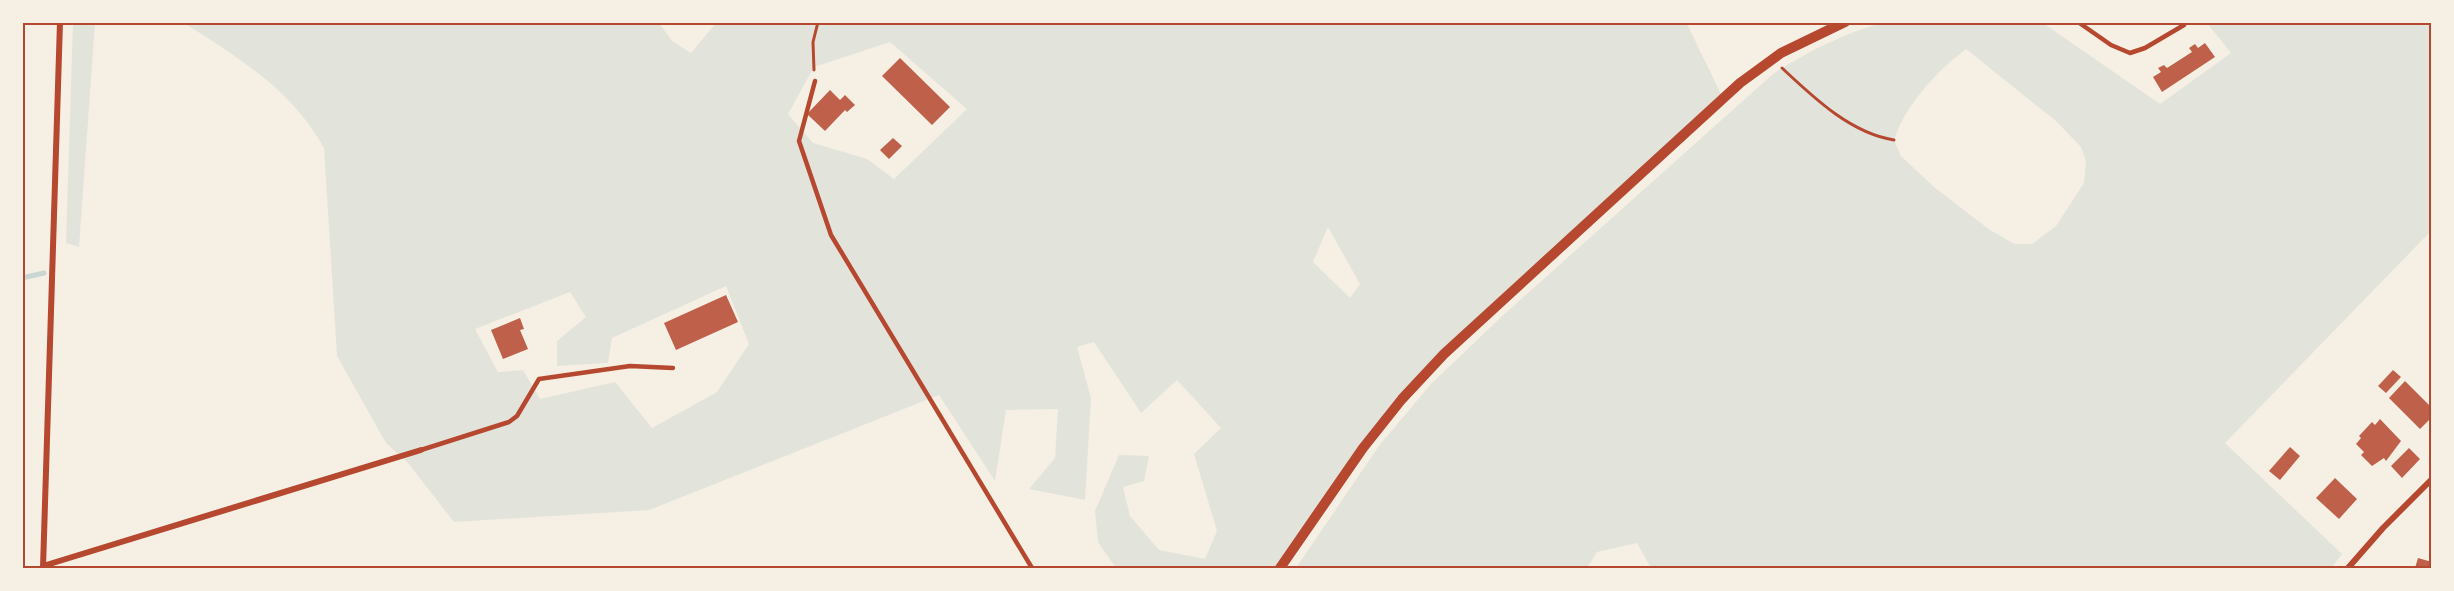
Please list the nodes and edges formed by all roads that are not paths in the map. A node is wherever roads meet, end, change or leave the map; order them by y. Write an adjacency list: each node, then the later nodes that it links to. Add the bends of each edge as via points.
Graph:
1 (60, 22): 9 (street)
2 (1845, 22): 11 (street, via 1772,58 1732,90 1444,354 1363,448)
3 (2078, 22): 4 (lane, via 2130,53)
4 (2184, 25)
5 (814, 81): 10 (lane, via 799,141 831,235)
6 (673, 368): 7 (lane, via 630,366 539,379 517,416 509,422)
7 (421, 450): 9 (street)
8 (2432, 479): 12 (street)
9 (43, 567)
10 (1032, 568)
11 (1280, 568)
12 (2348, 568)

